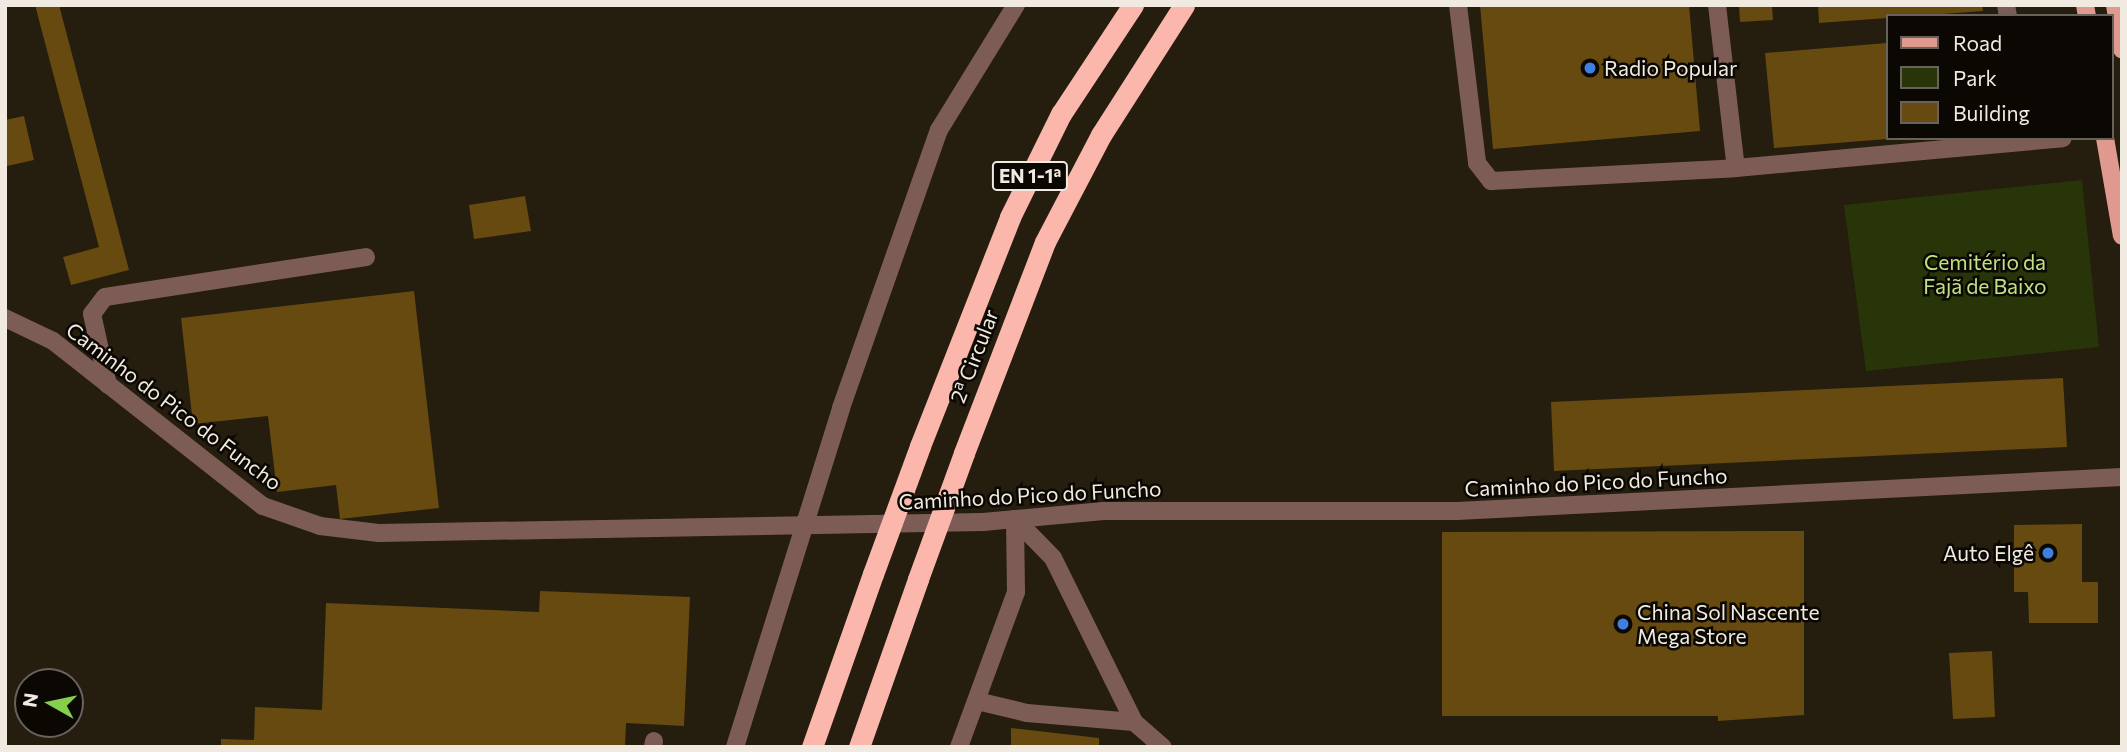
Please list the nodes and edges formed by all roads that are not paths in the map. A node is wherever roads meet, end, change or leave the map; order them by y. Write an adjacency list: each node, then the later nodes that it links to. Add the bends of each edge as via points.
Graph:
1 (1016, 5): 17 (street, via 939,130 841,408)
2 (1133, 5): 21 (highway, 2ª Circular / EN 1-1ª, bridge, via 1061,114 1010,217 920,446)
3 (1184, 5): 22 (highway, 2ª Circular / EN 1-1ª, bridge, via 1101,135 1045,242)
4 (1458, 5): 10 (street, via 1478,163 1491,181)
5 (1717, 5): 10 (street)
6 (2115, 5): 7 (main road)
7 (2122, 49)
8 (2024, 140): 10 (street)
9 (2105, 140): 11 (main road)
10 (1736, 168)
11 (2122, 236)
12 (366, 257): 14 (street, via 105,297 92,314)
13 (5, 318): 14 (street, Caminho do Pico do Funcho, via 53,341)
14 (108, 385): 17 (street, Caminho do Pico do Funcho, via 263,506 320,526 379,533)
15 (2122, 477): 16 (street, Caminho do Pico do Funcho, via 1458,511 1103,511)
16 (1015, 519): 17 (street, Caminho do Pico do Funcho); 18 (street, via 1016,592); 19 (street, via 1053,558)
17 (807, 526): 20 (street)
18 (977, 701): 19 (street, via 1027,713); 23 (street)
19 (1134, 722): 24 (street)
20 (735, 747)
21 (812, 747)
22 (859, 747)
23 (959, 747)
24 (1163, 747)

